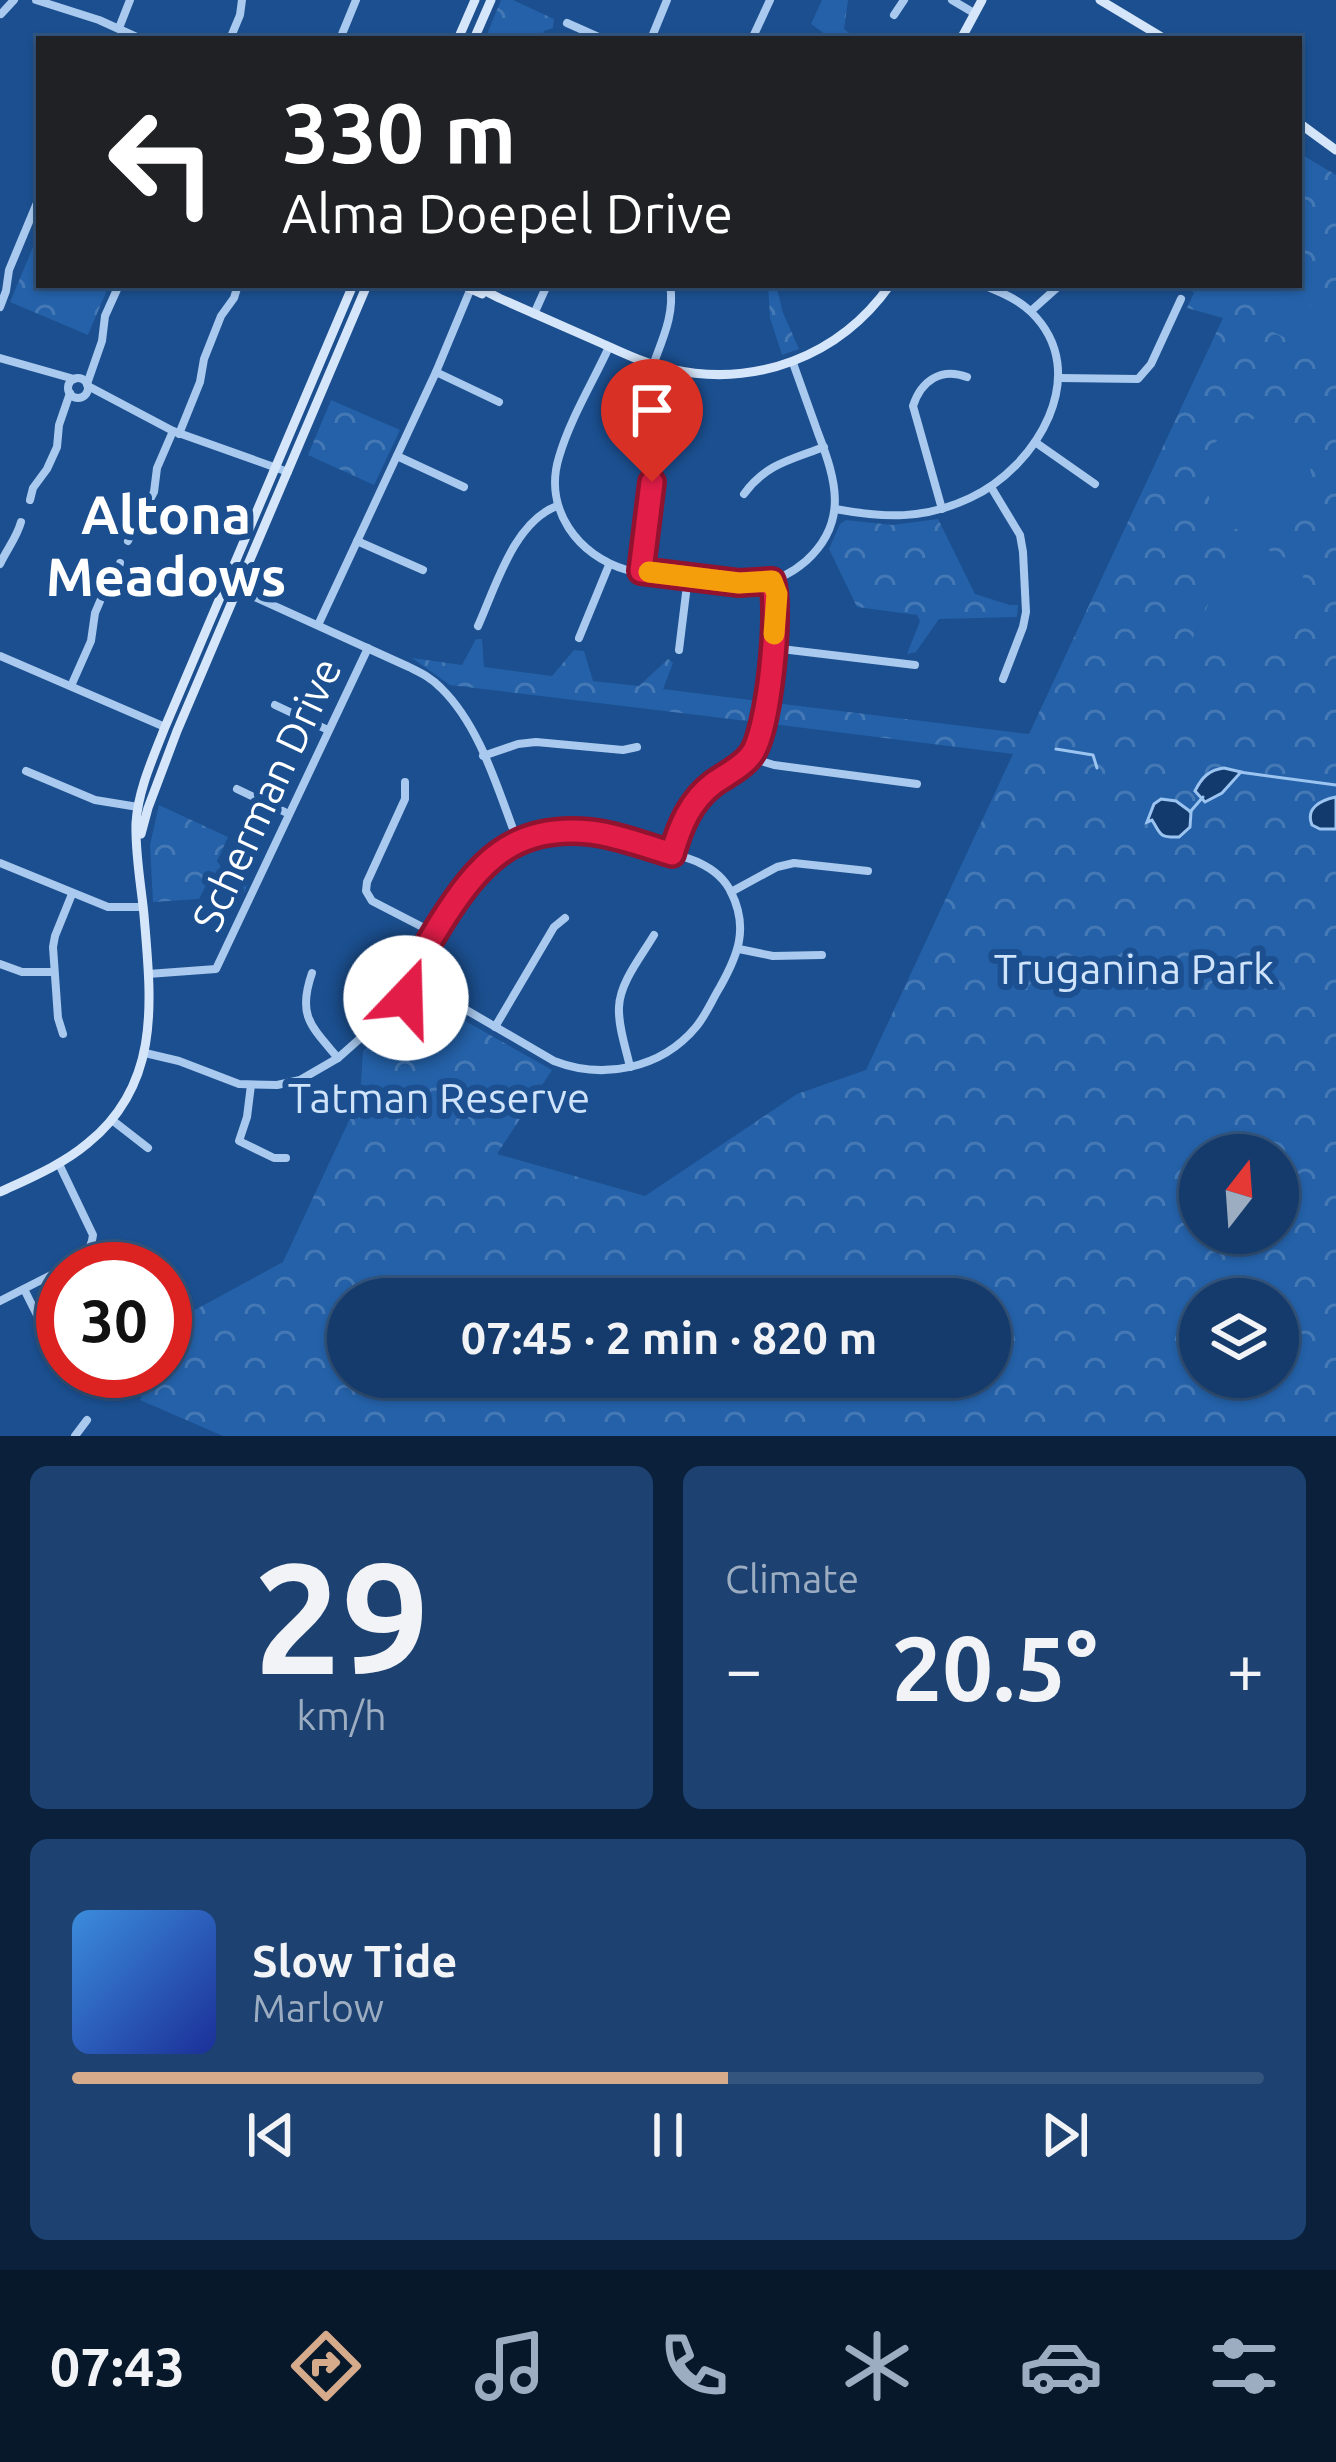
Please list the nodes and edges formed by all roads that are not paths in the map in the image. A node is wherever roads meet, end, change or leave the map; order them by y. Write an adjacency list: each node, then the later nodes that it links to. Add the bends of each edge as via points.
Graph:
1 (9, 0): 16 (street)
2 (40, 0): 20 (street)
3 (130, 0): 20 (street)
4 (242, 0): 23 (street)
5 (356, 0): 24 (street)
6 (475, 0): 25 (street)
7 (491, 0): 26 (street)
8 (667, 0): 28 (street)
9 (770, 0): 29 (street)
10 (904, 0): 17 (street)
11 (952, 0): 15 (street)
12 (982, 0): 15 (street)
13 (1100, 0): 18 (street)
14 (1111, 0): 18 (street)
15 (974, 14): 30 (street)
16 (1, 15)
17 (895, 15)
18 (1132, 18): 31 (street)
19 (567, 23): 27 (street)
20 (116, 27): 21 (street); 22 (street)
21 (109, 36)
22 (135, 36)
23 (231, 36)
24 (341, 36)
25 (459, 36)
26 (475, 36)
27 (595, 36)
28 (652, 36)
29 (753, 36)
30 (963, 36)
31 (1161, 36)
32 (1302, 125): 33 (street)
33 (1336, 146)
34 (36, 205): 46 (street)
35 (117, 288): 51 (street)
36 (237, 288): 63 (street)
37 (352, 288): 68 (street)
38 (367, 288): 68 (street)
39 (470, 288): 48 (street); 55 (street)
40 (546, 288): 48 (street)
41 (671, 288): 53 (street)
42 (888, 288): 52 (street, via 846,332)
43 (990, 288): 47 (street)
44 (1057, 288): 47 (street)
45 (1181, 299): 58 (street, via 1138,379)
46 (0, 307)
47 (1031, 311): 58 (street, via 1052,342)
48 (534, 314): 49 (street)
49 (609, 346): 53 (street); 74 (street, via 558,459)
50 (0, 358): 54 (street)
51 (92, 363): 57 (street); 59 (street)
52 (793, 363): 53 (street, via 730,376); 65 (street)
53 (653, 365)
54 (47, 372): 57 (street); 60 (street)
55 (436, 372): 62 (street); 66 (street)
56 (967, 377): 76 (street, via 938,374 913,406)
57 (75, 378): 59 (street); 60 (street)
58 (1060, 378): 64 (street)
59 (88, 385): 60 (street); 61 (street)
60 (75, 394): 61 (street); 73 (street)
61 (108, 398): 63 (street)
62 (499, 402)
63 (176, 433): 68 (street); 78 (street)
64 (1035, 442): 69 (street); 71 (street)
65 (824, 447): 72 (street, via 758,475); 75 (street)
66 (397, 456): 70 (street); 79 (street)
67 (667, 460): 84 (street, via 652,482)
68 (282, 470): 87 (street); 88 (street)
69 (1096, 484)
70 (464, 487)
71 (991, 487): 76 (street); 97 (street, via 1023,553 1026,612)
72 (744, 494)
73 (30, 500)
74 (557, 506): 82 (street, via 577,541); 90 (street, via 521,533)
75 (835, 509): 76 (street, via 887,518); 86 (street, via 816,552)
76 (942, 509)
77 (21, 521): 81 (street)
78 (128, 541)
79 (357, 541): 83 (street); 89 (street)
80 (120, 563): 98 (street)
81 (0, 564)
82 (609, 565): 84 (street); 91 (street)
83 (423, 570)
84 (641, 571): 85 (street)
85 (688, 577): 86 (street); 94 (street)
86 (772, 581): 93 (street)
87 (226, 584): 88 (street); 100 (street)
88 (237, 589): 89 (street); 100 (street)
89 (318, 625): 92 (street)
90 (478, 626)
91 (580, 638)
92 (368, 648): 101 (street, Scherman Drive); 104 (street, via 442,688)
93 (773, 648): 96 (street); 103 (street, via 764,727)
94 (679, 650)
95 (0, 656): 98 (street)
96 (915, 665)
97 (1004, 679)
98 (71, 686): 100 (street)
99 (275, 705): 101 (street)
100 (171, 729): 109 (street, via 150,767)
101 (328, 730): 110 (street, Scherman Drive)
102 (637, 747): 104 (street, via 536,742)
103 (752, 754): 107 (street, via 774,765); 112 (street, via 700,796)
104 (483, 756): 111 (street)
105 (26, 771): 109 (street, via 95,800)
106 (405, 782): 119 (street, via 366,891)
107 (917, 784)
108 (237, 790): 110 (street)
109 (143, 807): 117 (street)
110 (290, 814): 126 (street, Scherman Drive, via 216,969)
111 (518, 842): 112 (street, via 594,832); 119 (street, via 488,859)
112 (672, 854): 115 (street, via 711,870)
113 (0, 863): 116 (street)
114 (868, 871): 115 (street, via 794,863)
115 (731, 892): 121 (street)
116 (72, 894): 117 (street, via 108,907); 124 (street, via 55,936)
117 (143, 907): 126 (street)
118 (565, 918): 132 (street)
119 (434, 933): 127 (street)
120 (654, 935): 136 (street, via 619,1002)
121 (739, 949): 122 (street); 136 (street, via 687,1037)
122 (822, 955)
123 (0, 964): 124 (street)
124 (54, 972): 133 (street)
125 (312, 973): 135 (street, via 304,1008)
126 (148, 974): 134 (street)
127 (412, 985): 128 (street); 129 (street); 130 (street); 131 (street)
128 (422, 994): 129 (street); 130 (street)
129 (445, 998): 132 (street)
130 (412, 1000): 131 (street)
131 (385, 1013): 135 (street)
132 (495, 1027): 136 (street, via 571,1068)
133 (63, 1034)
134 (145, 1052): 137 (street); 138 (street)
135 (338, 1058): 137 (street, via 300,1080)
136 (630, 1067)
137 (251, 1084): 140 (street, via 239,1141)
138 (112, 1120): 139 (street); 141 (street)
139 (148, 1148)
140 (286, 1158)
141 (59, 1164): 142 (street); 143 (street)
142 (0, 1192)
143 (92, 1242)
144 (36, 1283): 145 (street)
145 (24, 1289): 146 (street); 147 (street)
146 (0, 1300)
147 (36, 1313)
148 (87, 1420): 149 (street)
149 (75, 1436)

